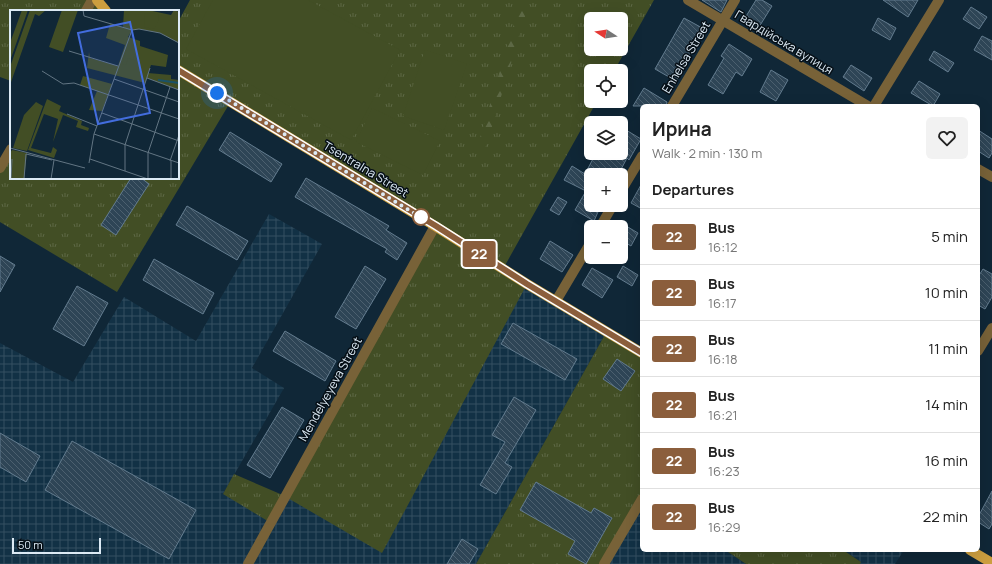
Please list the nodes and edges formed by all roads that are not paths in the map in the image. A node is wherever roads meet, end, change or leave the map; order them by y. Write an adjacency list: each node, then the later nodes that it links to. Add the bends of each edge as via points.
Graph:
1 (92, 0): 6 (street)
2 (97, 0): 7 (main road)
3 (688, 0): 8 (street, Гвардійська вулиця)
4 (735, 0): 8 (street, Enhelsa Street)
5 (939, 0): 12 (street)
6 (87, 10)
7 (105, 10)
8 (723, 20): 10 (street, Enhelsa Street); 11 (street, Гвардійська вулиця)
9 (179, 71): 19 (main road, Tsentralna Street)
10 (673, 104)
11 (865, 104)
12 (875, 104)
13 (10, 151): 15 (street)
14 (640, 159): 18 (street)
15 (0, 168)
16 (980, 170): 17 (street)
17 (992, 177)
18 (628, 180)
19 (436, 226): 21 (main road, Tsentralna Street); 28 (street, Mendelyeyeva Street)
20 (584, 254): 21 (street)
21 (556, 301): 24 (main road, Tsentralna Street)
22 (992, 328): 23 (street)
23 (980, 348)
24 (640, 352)
25 (640, 502): 29 (street)
26 (973, 552): 27 (main road)
27 (992, 563)
28 (248, 564)
29 (604, 564)

